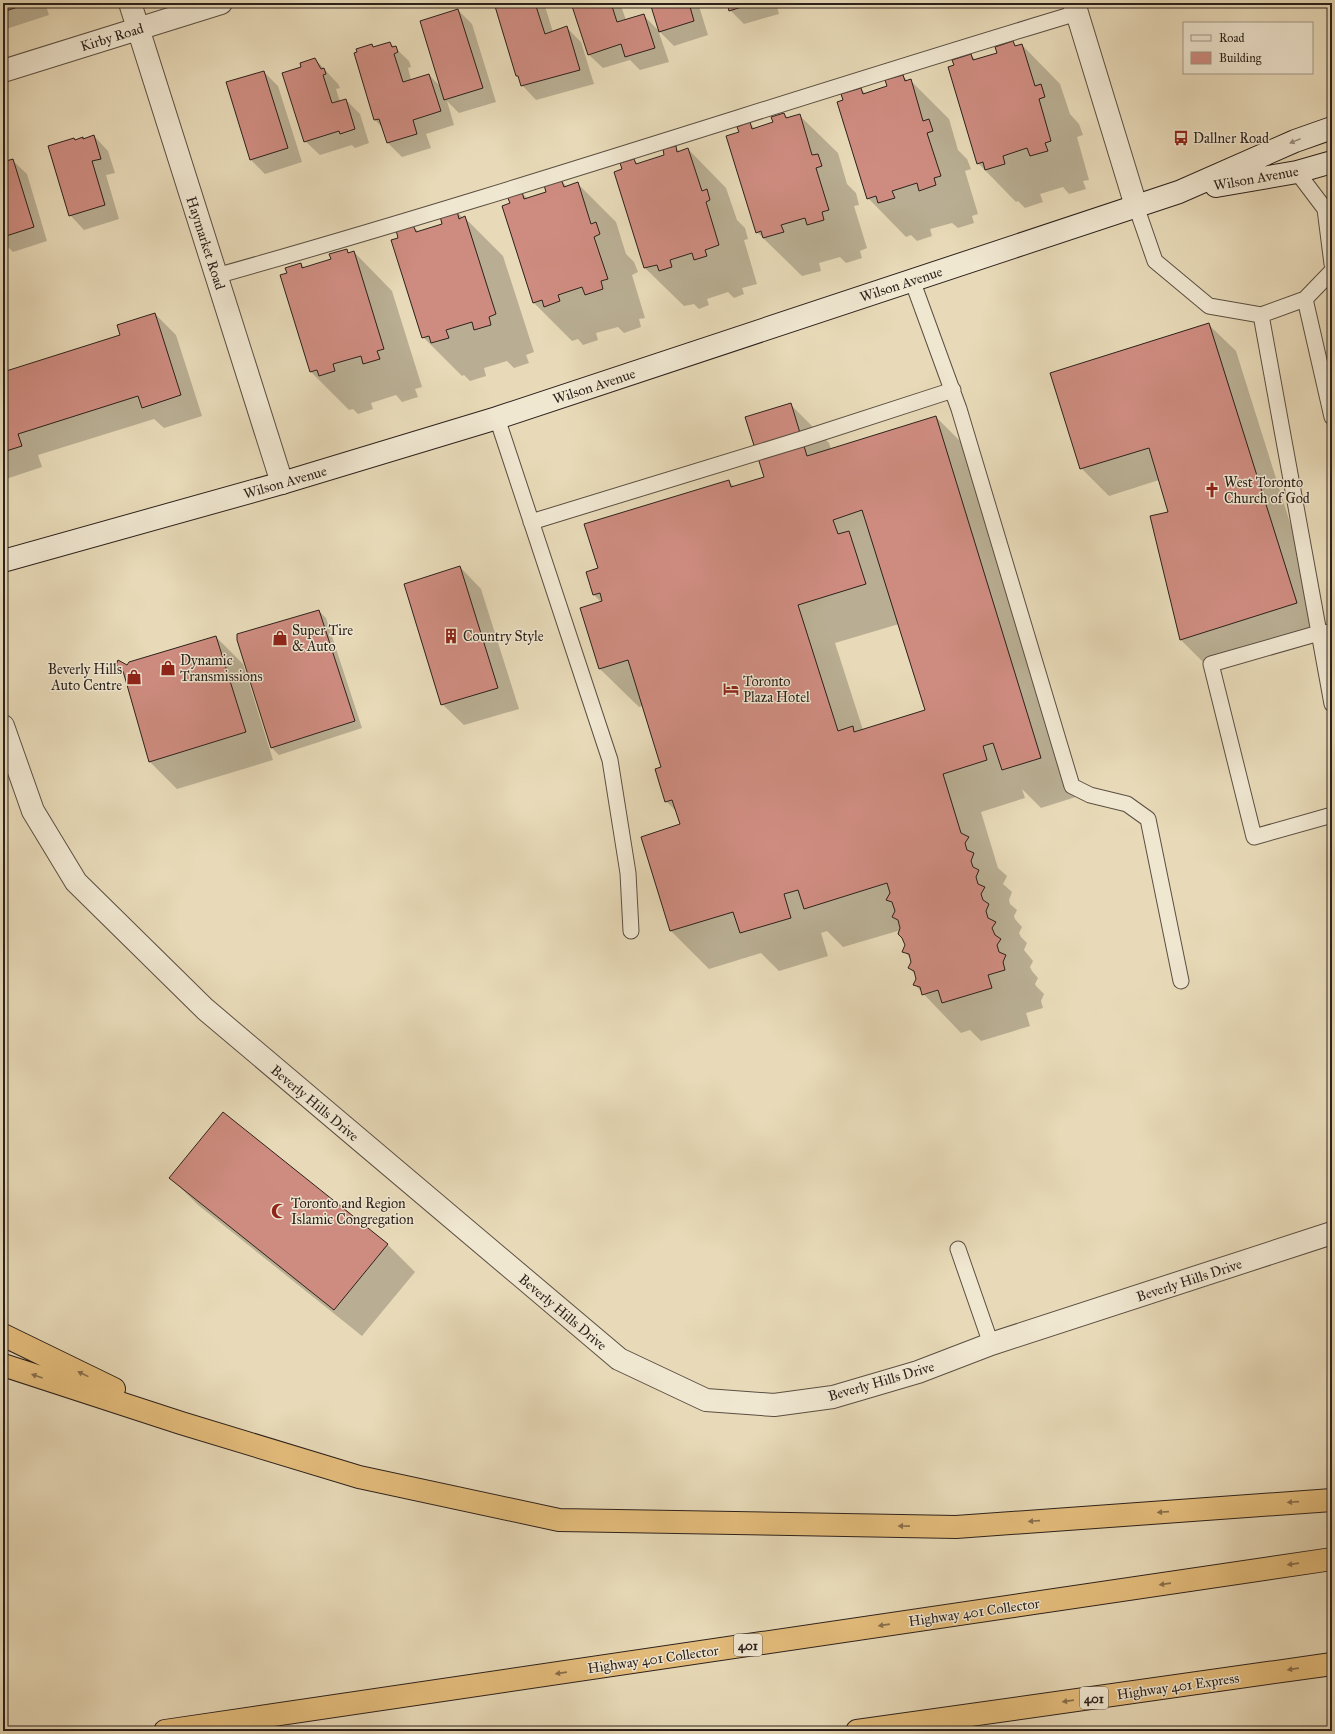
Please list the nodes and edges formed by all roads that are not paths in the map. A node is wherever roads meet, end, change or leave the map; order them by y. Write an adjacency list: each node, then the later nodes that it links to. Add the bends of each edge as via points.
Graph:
1 (130, 3): 4 (street, Haymarket Road)
2 (221, 3): 4 (street, Kirby Road)
3 (1076, 8): 10 (street); 13 (lane, via 593,164)
4 (138, 29): 5 (street, Kirby Road); 13 (street, Haymarket Road)
5 (3, 71)
6 (1332, 128): 9 (street, Wilson Avenue, one-way to 9, via 1295,141)
7 (1332, 162): 8 (street, Wilson Avenue)
8 (1297, 172): 9 (street, Wilson Avenue); 11 (lane, via 1325,209)
9 (1179, 192): 10 (street, Wilson Avenue)
10 (1136, 206): 14 (street, Wilson Avenue); 16 (lane, via 1155,261 1209,306)
11 (1332, 264)
12 (1332, 272): 15 (lane)
13 (216, 276): 20 (street, Haymarket Road)
14 (912, 280): 17 (lane); 19 (street, Wilson Avenue)
15 (1305, 299): 16 (lane); 18 (lane)
16 (1261, 315): 23 (lane)
17 (953, 390): 21 (lane); 28 (lane, via 1072,786 1090,795 1127,804 1148,819)
18 (1332, 417)
19 (497, 418): 20 (street, Wilson Avenue); 21 (lane)
20 (282, 483): 22 (street, Wilson Avenue)
21 (531, 522): 27 (lane, via 610,760 628,873)
22 (3, 561)
23 (1325, 633): 24 (lane); 26 (lane, via 1211,664 1254,838)
24 (1332, 704)
25 (3, 726): 32 (street, Beverly Hills Drive, via 33,811 76,882 205,1009 619,1359 706,1400 774,1405 840,1395 918,1372)
26 (1332, 815)
27 (631, 931)
28 (1181, 982)
29 (1332, 1233): 32 (street, Beverly Hills Drive)
30 (958, 1250): 32 (lane)
31 (3, 1335): 34 (highway, one-way to 31)
32 (991, 1344)
33 (3, 1365): 34 (highway, one-way to 33)
34 (181, 1423): 35 (highway, one-way to 34, via 956,1527 559,1520 359,1477)
35 (1332, 1500)
36 (1332, 1559): 38 (highway, Highway 401 Collector / 401, one-way to 38)
37 (1332, 1664): 39 (highway, Highway 401 Express / 401, one-way to 39)
38 (165, 1731)
39 (857, 1731)

